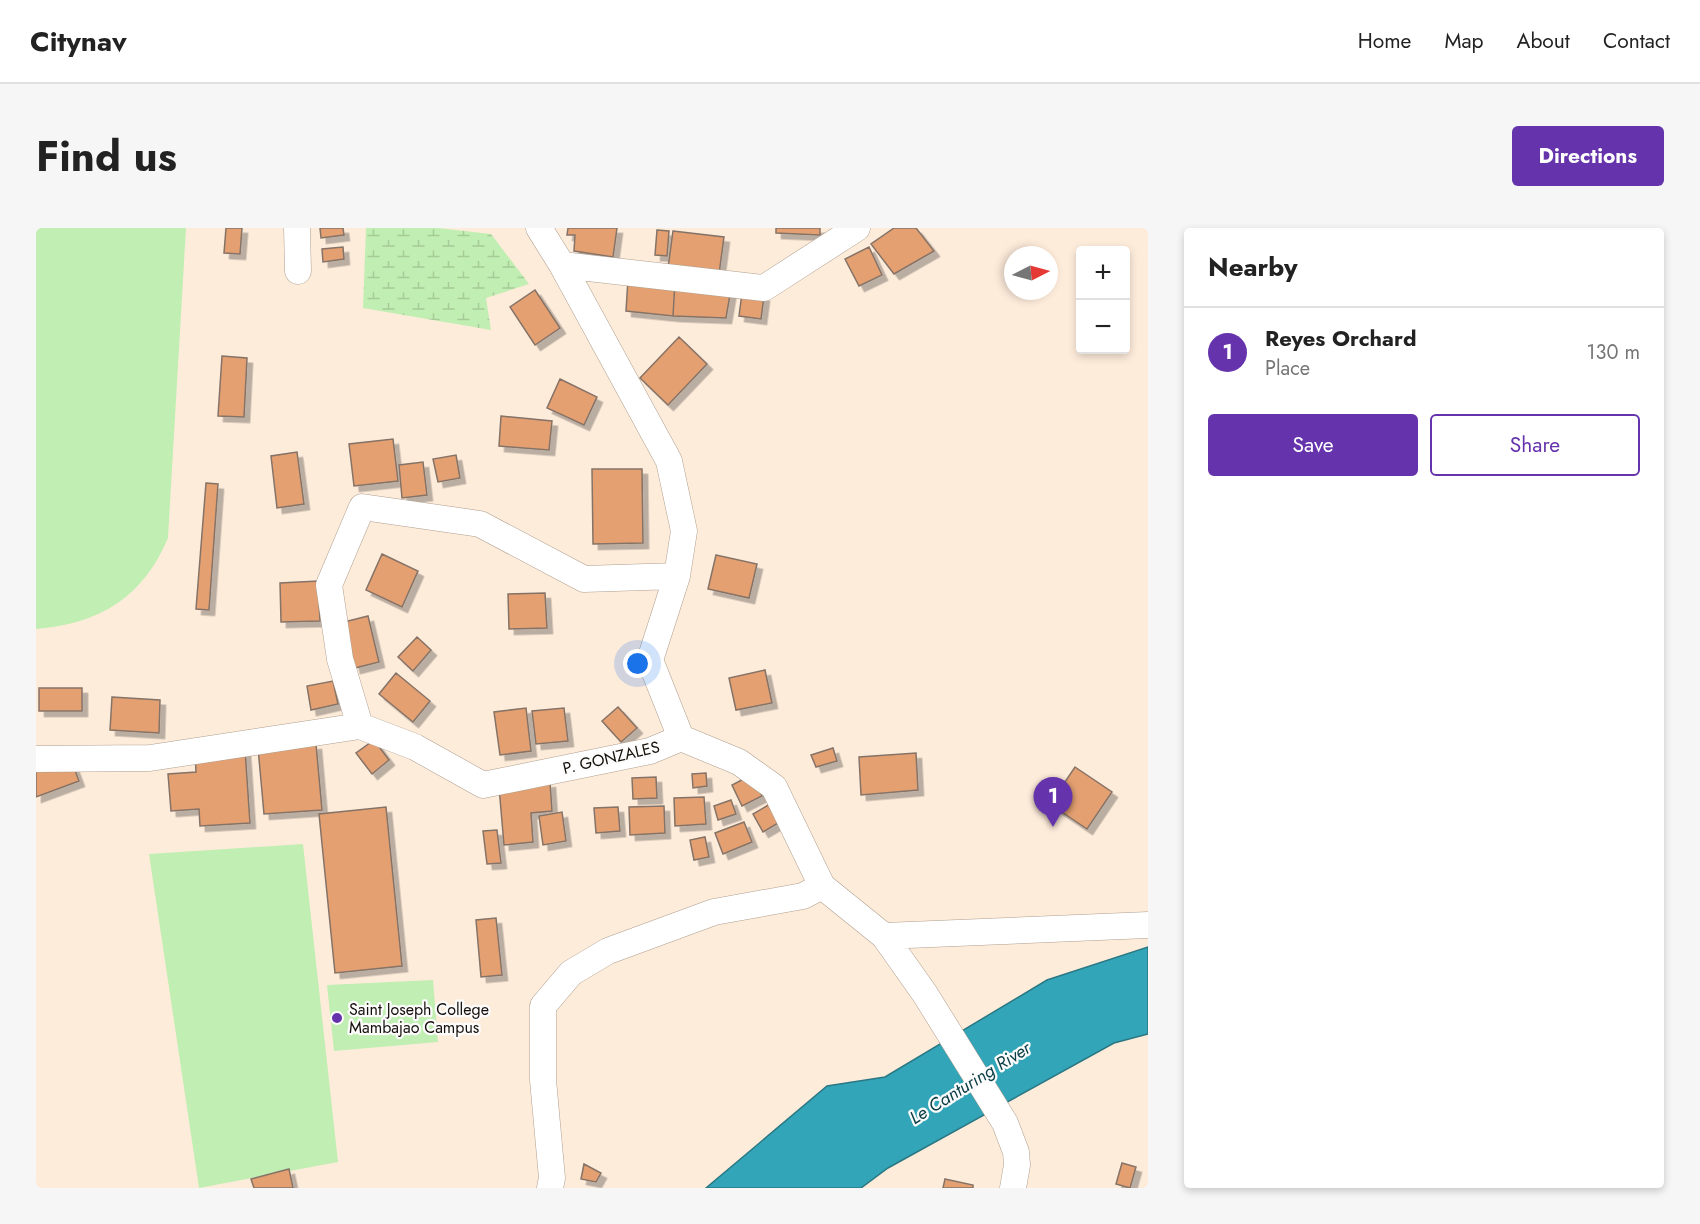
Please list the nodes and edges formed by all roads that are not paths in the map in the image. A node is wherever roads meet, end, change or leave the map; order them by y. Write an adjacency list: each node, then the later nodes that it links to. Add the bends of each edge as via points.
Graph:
1 (297, 228): 5 (street)
2 (539, 228): 4 (street, P. GONZALES)
3 (857, 228): 4 (street, via 764,288)
4 (562, 265): 6 (street, P. GONZALES, via 669,460 684,531)
5 (298, 271)
6 (677, 576): 7 (street, via 584,579 480,524 362,507 329,585 340,659); 8 (street, P. GONZALES, via 650,660)
7 (360, 726): 8 (street, P. GONZALES, via 415,747 483,785 650,751); 9 (street, via 150,758)
8 (681, 738): 10 (street, via 739,762 774,787)
9 (36, 759)
10 (822, 886): 12 (street); 13 (street, via 803,896 714,912 608,951 571,973 543,1006)
11 (1148, 925): 12 (street)
12 (884, 936): 14 (street, via 1005,1124 1016,1152)
13 (550, 1188)
14 (1013, 1188)

